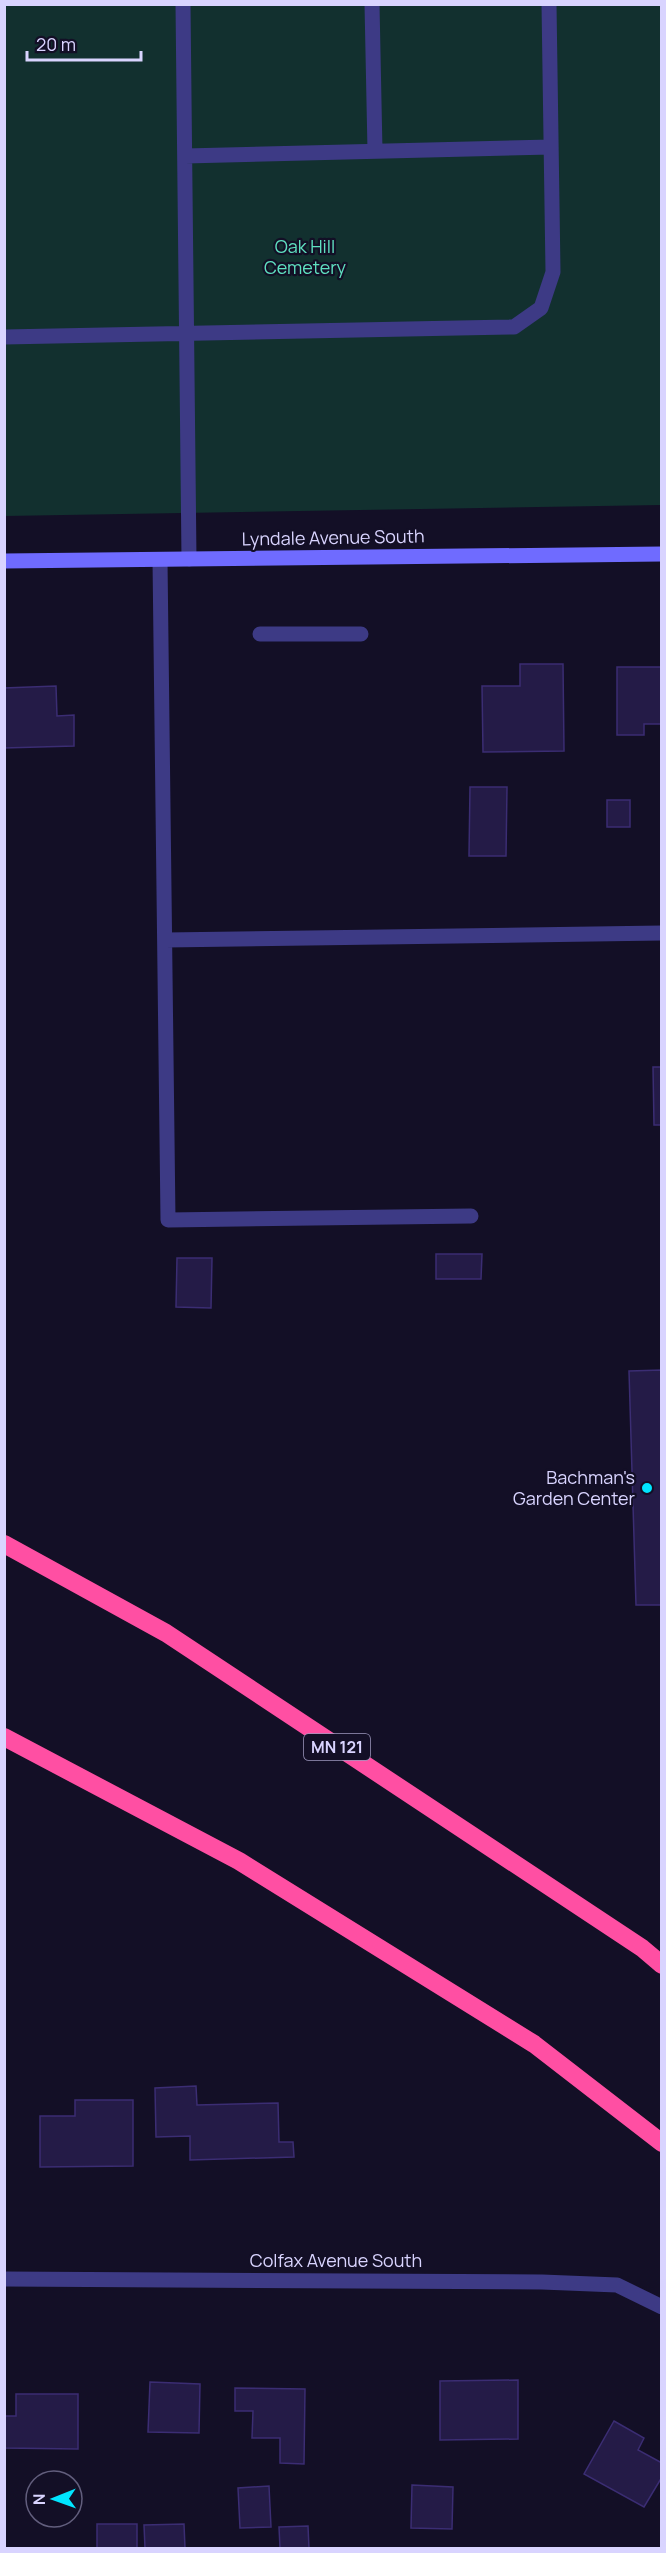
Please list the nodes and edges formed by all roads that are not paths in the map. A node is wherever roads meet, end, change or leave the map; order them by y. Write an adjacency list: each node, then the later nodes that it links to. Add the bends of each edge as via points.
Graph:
1 (183, 4): 6 (street)
2 (372, 4): 5 (street)
3 (549, 4): 4 (street)
4 (551, 147): 5 (street); 7 (street, via 553,272 541,308 514,327)
5 (375, 151): 6 (street)
6 (185, 156): 7 (street)
7 (187, 335): 8 (street); 11 (street)
8 (4, 337)
9 (662, 554): 11 (main road, Lyndale Avenue South)
10 (160, 560): 11 (main road, Lyndale Avenue South); 12 (main road, Lyndale Avenue South); 16 (street)
11 (189, 560)
12 (4, 561)
13 (260, 634): 14 (street)
14 (361, 634)
15 (662, 933): 16 (street)
16 (165, 940): 17 (street, via 168,1220)
17 (471, 1216)
18 (4, 1544): 20 (highway, MN 121, via 166,1633 642,1948)
19 (4, 1737): 21 (highway, via 239,1861 534,2044)
20 (662, 1965)
21 (662, 2143)
22 (4, 2279): 23 (street, Colfax Avenue South, via 617,2285)
23 (662, 2307)

